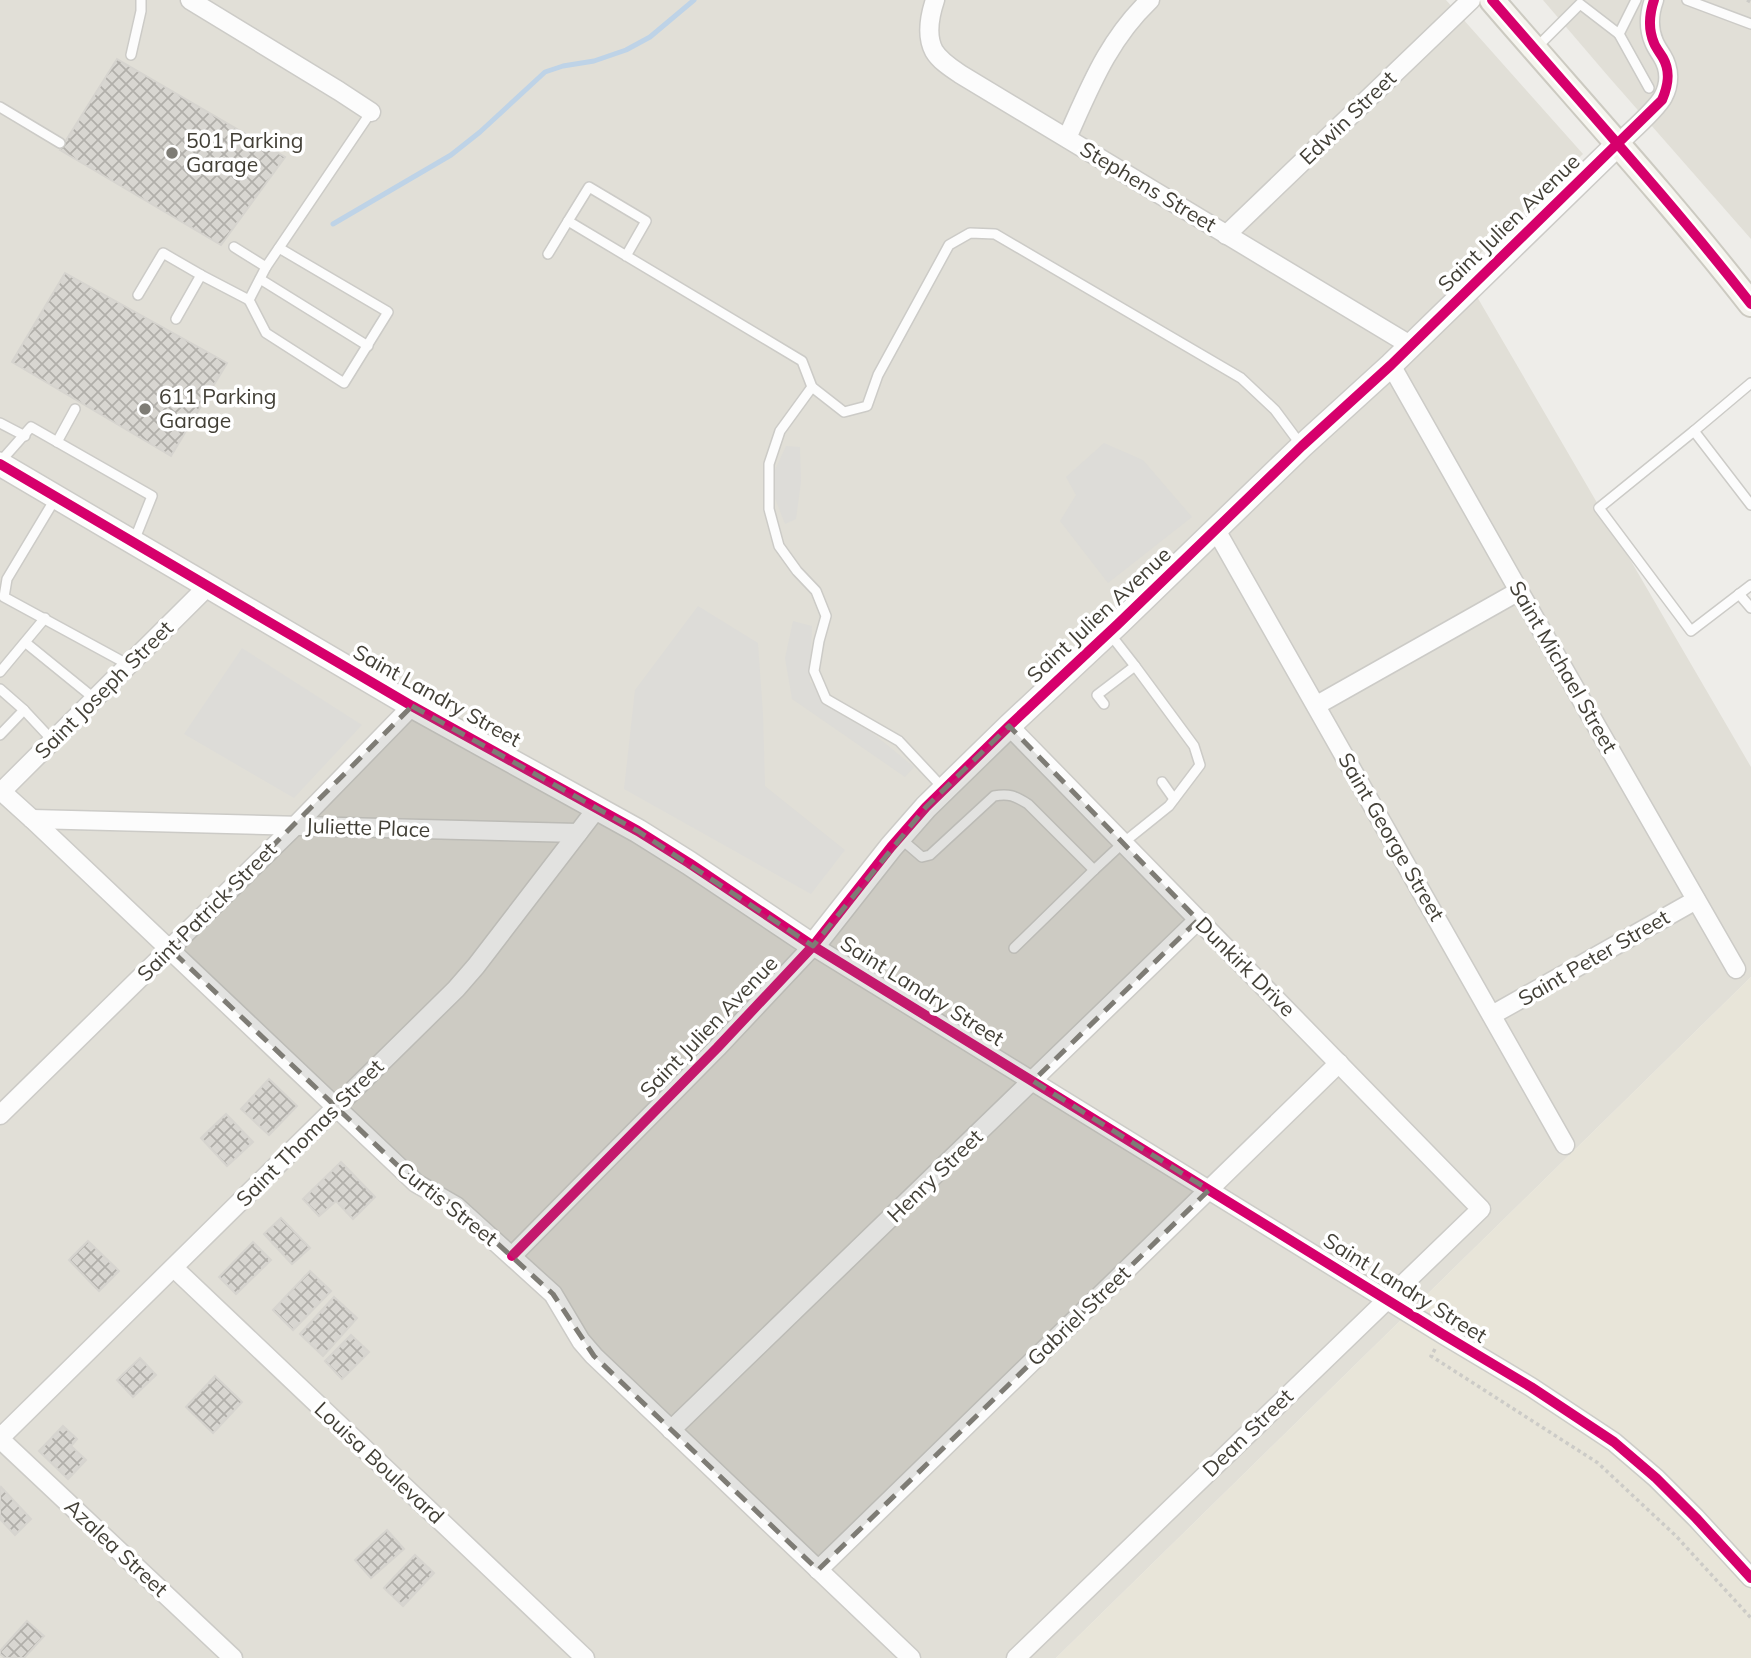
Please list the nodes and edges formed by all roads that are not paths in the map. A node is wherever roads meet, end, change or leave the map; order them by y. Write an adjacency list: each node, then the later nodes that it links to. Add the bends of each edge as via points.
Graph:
1 (141, 0): 14 (lane)
2 (190, 0): 17 (street)
3 (936, 0): 18 (street, Stephens Street, via 931,41 942,60)
4 (1150, 0): 18 (street, via 1110,49)
5 (1471, 0): 22 (street, Edwin Street)
6 (1636, 0): 12 (lane)
7 (1654, 0): 20 (street, Saint Julien Avenue, via 1650,29 1667,65 1667,89 1662,100)
8 (1688, 0): 11 (lane)
9 (1580, 2): 12 (lane); 13 (lane)
10 (1500, 5): 13 (main road)
11 (1751, 24)
12 (1619, 34): 15 (lane)
13 (1535, 49): 20 (main road)
14 (131, 55)
15 (1649, 88)
16 (0, 107): 19 (lane)
17 (371, 112): 24 (lane)
18 (1067, 138): 22 (street, Stephens Street)
19 (60, 143)
20 (1618, 144): 32 (main road); 34 (street, Saint Julien Avenue)
21 (568, 221): 25 (lane); 26 (lane); 26 (lane, via 589,187 646,221)
22 (1226, 235): 34 (street, Stephens Street)
23 (234, 247): 27 (lane)
24 (279, 248): 27 (lane); 35 (lane, via 388,313)
25 (548, 254)
26 (626, 256): 38 (lane, via 802,361)
27 (266, 267): 29 (lane)
28 (201, 275): 30 (lane, via 163,253); 31 (lane); 33 (lane)
29 (260, 279): 31 (lane); 35 (lane)
30 (138, 295)
31 (249, 300): 35 (lane, via 266,333 344,383)
32 (1751, 304)
33 (176, 319)
34 (1410, 345): 36 (street, Saint Julien Avenue)
35 (368, 346)
36 (1391, 365): 44 (street, Saint Julien Avenue); 52 (street, Saint Michael Street)
37 (1751, 383): 41 (lane)
38 (812, 387): 44 (lane, via 844,412 867,407 878,375 949,245 970,233 995,234 1241,378 1275,410); 72 (lane, via 779,431 769,464 769,509 779,546 816,591 826,616 814,671 827,699 899,741)
39 (75, 409): 43 (lane)
40 (0, 423): 42 (lane)
41 (1694, 431): 47 (lane); 53 (lane, via 1599,508 1690,631)
42 (25, 436): 43 (lane, via 31,427); 45 (lane)
43 (57, 442): 49 (lane, via 152,496)
44 (1302, 446): 48 (street, Saint Julien Avenue)
45 (0, 463): 46 (street, Saint Landry Street)
46 (56, 497): 49 (street, Saint Landry Street); 54 (lane, via 7,579)
47 (1751, 505)
48 (1216, 530): 57 (street, Saint Julien Avenue); 66 (street, Saint George Street)
49 (133, 542): 51 (street, Saint Landry Street)
50 (1751, 585): 53 (lane)
51 (208, 586): 59 (street, Saint Joseph Street); 65 (street, Saint Landry Street)
52 (1519, 591): 66 (street); 82 (street, Saint Michael Street)
53 (1739, 594): 55 (lane)
54 (2, 600): 56 (lane)
55 (1751, 608)
56 (45, 618): 58 (lane); 59 (lane)
57 (1109, 633): 60 (lane); 68 (street, Saint Julien Avenue)
58 (26, 643): 61 (lane); 63 (lane)
59 (129, 665): 63 (street, Saint Joseph Street)
60 (1135, 666): 64 (lane, via 1097,695); 74 (lane, via 1194,746 1200,765)
61 (0, 672)
62 (0, 689): 67 (lane)
63 (95, 699): 70 (street, Saint Joseph Street)
64 (1104, 704)
65 (412, 705): 75 (street, Saint Landry Street); 77 (street, Saint Patrick Street)
66 (1317, 705): 88 (street, Saint George Street)
67 (24, 710): 69 (lane); 70 (lane)
68 (1009, 726): 72 (street, Saint Julien Avenue); 80 (street, Dunkirk Drive)
69 (0, 735)
70 (52, 741): 73 (street, Saint Joseph Street)
71 (1162, 782): 74 (lane)
72 (944, 789): 79 (street, Saint Julien Avenue)
73 (1, 791): 76 (street, Curtis Street)
74 (1174, 799): 80 (lane)
75 (598, 807): 78 (street, Saint Thomas Street); 84 (street, Saint Landry Street)
76 (32, 818): 77 (street, Juliette Place); 86 (street, Curtis Street)
77 (295, 826): 78 (street, Juliette Place); 86 (street, Saint Patrick Street)
78 (578, 833): 91 (street, Saint Thomas Street, via 476,966)
79 (899, 838): 81 (lane, via 922,857 930,855 994,796 1004,794 1028,804); 84 (street, Saint Julien Avenue)
80 (1123, 843): 81 (lane); 83 (street, Dunkirk Drive)
81 (1094, 870): 85 (lane)
82 (1696, 900): 87 (street, Saint Michael Street); 88 (street, Saint Peter Street)
83 (1198, 920): 89 (street, Dunkirk Drive); 90 (street, Henry Street)
84 (813, 946): 90 (street, Saint Landry Street); 96 (street, Saint Julien Avenue)
85 (1014, 948)
86 (170, 949): 91 (street, Curtis Street); 92 (street, Saint Patrick Street)
87 (1736, 969)
88 (1492, 1015): 93 (street, Saint George Street)
89 (1339, 1063): 94 (street, Gabriel Street); 95 (street, Dunkirk Drive)
90 (1033, 1081): 94 (street, Saint Landry Street); 99 (street, Henry Street)
91 (337, 1108): 96 (street, Curtis Street, via 416,1183 456,1206); 97 (street, Saint Thomas Street)
92 (0, 1115)
93 (1565, 1145)
94 (1209, 1190): 98 (street, Saint Landry Street); 101 (street, Gabriel Street)
95 (1481, 1209): 98 (street, Dean Street)
96 (512, 1256): 99 (street, Curtis Street, via 552,1294 594,1356)
97 (174, 1268): 100 (street, Saint Thomas Street); 104 (street, Louisa Boulevard)
98 (1387, 1298): 102 (street, Saint Landry Street, via 1614,1442 1666,1488); 106 (street, Dean Street)
99 (671, 1430): 101 (street, Curtis Street)
100 (0, 1439): 103 (street, Azalea Street)
101 (818, 1570): 105 (street, Curtis Street)
102 (1751, 1578)
103 (233, 1658)
104 (585, 1658)
105 (911, 1658)
106 (1016, 1658)

